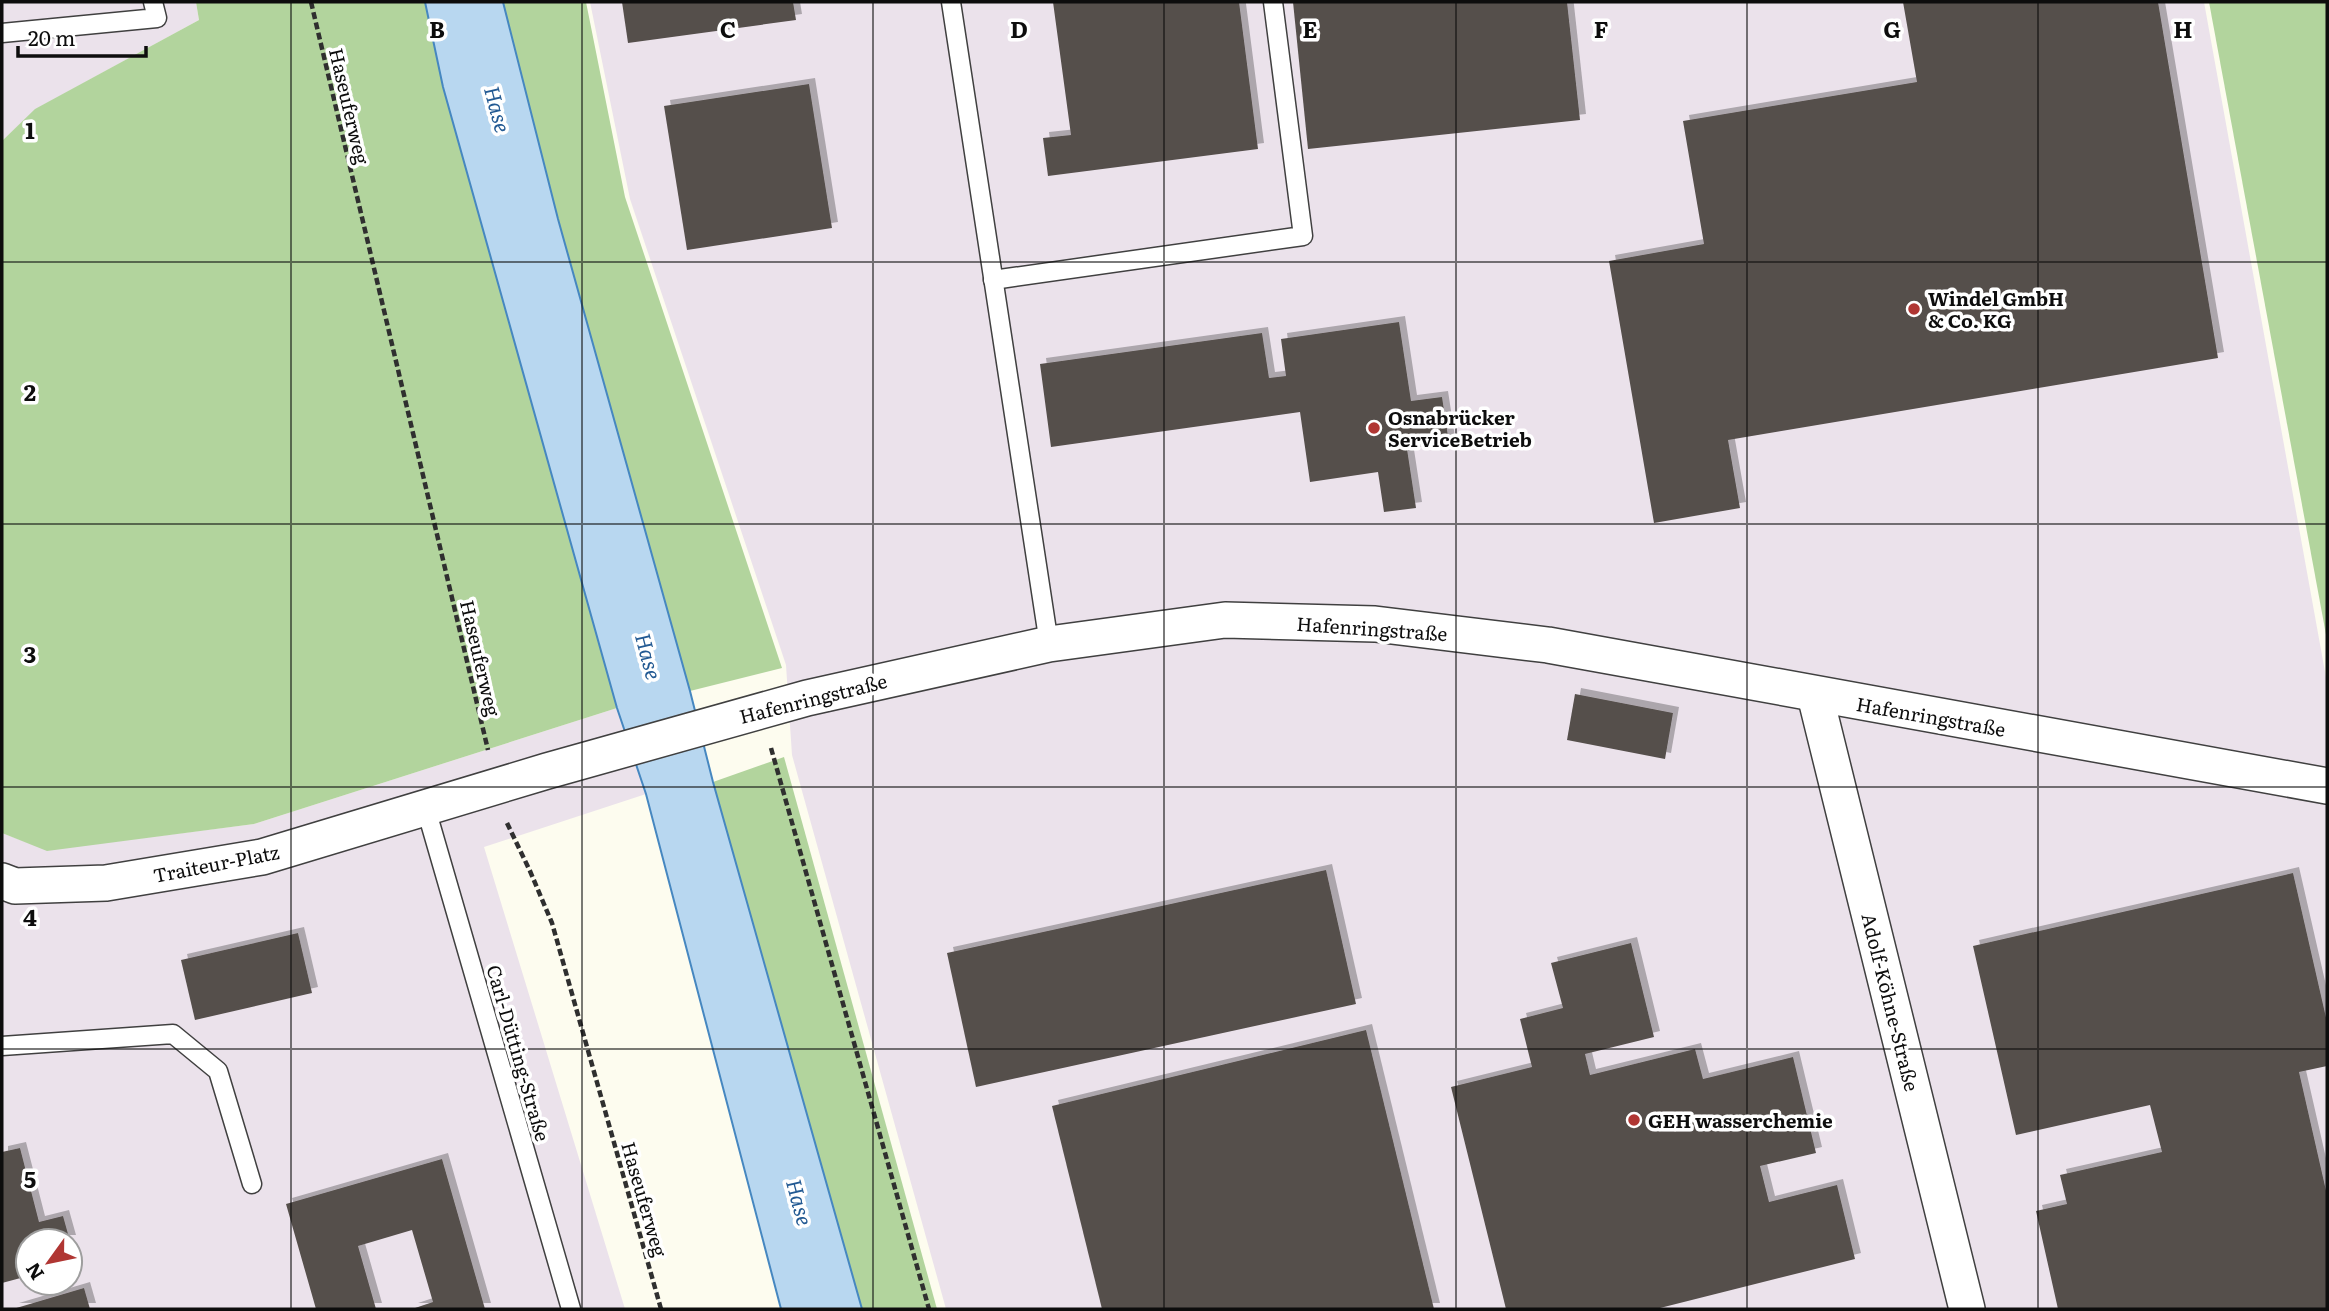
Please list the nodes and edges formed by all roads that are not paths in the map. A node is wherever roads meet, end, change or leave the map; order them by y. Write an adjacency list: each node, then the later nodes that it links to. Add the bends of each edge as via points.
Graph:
1 (153, 2): 4 (lane, via 157,18)
2 (951, 2): 5 (lane)
3 (1273, 2): 5 (lane, via 1303,236)
4 (2, 33)
5 (993, 280): 6 (lane)
6 (1049, 643): 7 (street, Hafenringstraße, via 1225,620 1375,624 1548,645); 9 (street, Hafenringstraße, via 752,713)
7 (1815, 695): 8 (street, Hafenringstraße); 14 (street, Adolf-Köhne-Straße)
8 (2327, 786)
9 (426, 808): 10 (street, Traiteur-Platz, via 262,857 106,883 15,886); 13 (lane, Carl-Dütting-Straße)
10 (2, 881)
11 (2, 1046): 12 (lane, via 173,1034 218,1071)
12 (252, 1184)
13 (571, 1309)
14 (1967, 1309)

